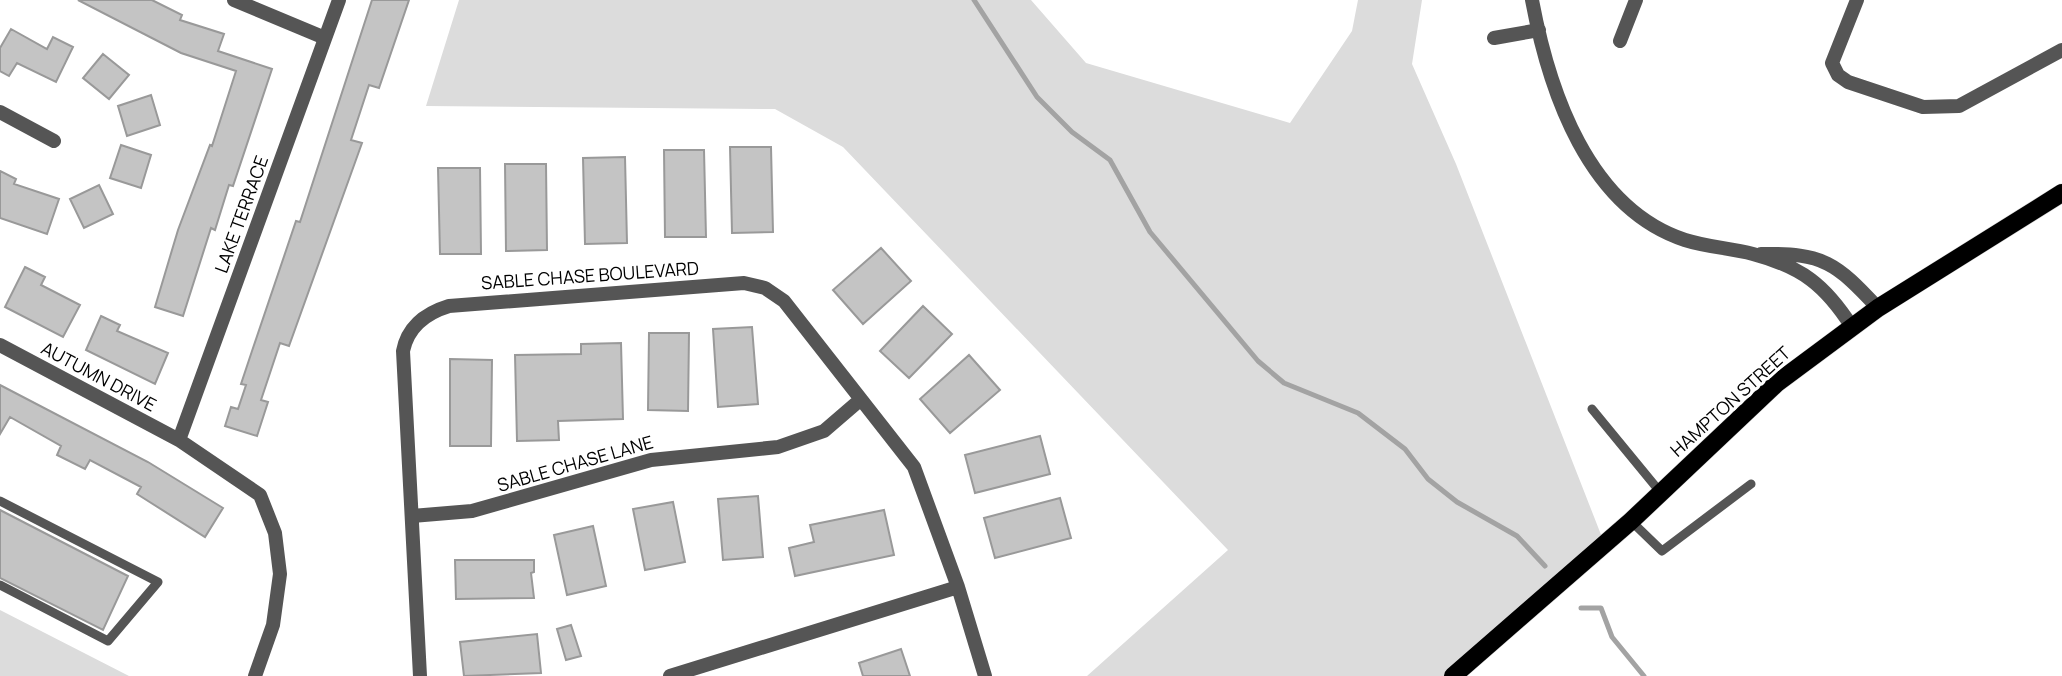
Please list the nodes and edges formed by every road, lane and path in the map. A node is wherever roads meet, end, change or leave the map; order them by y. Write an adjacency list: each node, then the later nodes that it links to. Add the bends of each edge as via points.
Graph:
1 (234, 0): 7 (street)
2 (339, 0): 7 (street, LAKE TERRACE)
3 (1532, 0): 6 (street)
4 (1636, 0): 9 (street)
5 (1857, 0): 10 (street, via 1832,63 1838,75 1923,107 1959,106)
6 (1539, 30): 8 (street); 14 (street, via 1570,125 1616,196 1665,232)
7 (326, 38): 20 (street, LAKE TERRACE)
8 (1494, 38)
9 (1620, 41)
10 (2062, 50)
11 (0, 112): 12 (street)
12 (54, 141)
13 (2062, 193): 15 (main road, HAMPTON STREET)
14 (1753, 254): 15 (street, via 1793,253 1821,259 1844,274); 16 (street, via 1812,279 1834,299)
15 (1878, 308): 16 (main road, HAMPTON STREET)
16 (1852, 327): 22 (main road, HAMPTON STREET, via 1777,383)
17 (0, 345): 20 (street, AUTUMN DRIVE)
18 (860, 400): 24 (street, SABLE CHASE LANE, via 824,431 778,447 651,460 472,511); 24 (street, SABLE CHASE BOULEVARD, via 784,302 756,285 449,306 422,318 403,351); 27 (street, SABLE CHASE BOULEVARD, via 914,467)
19 (1592, 409): 22 (lane)
20 (179, 440): 28 (street, AUTUMN DRIVE, via 260,495 275,533 280,574 275,612)
21 (1751, 484): 25 (lane, via 1662,551)
22 (1661, 493): 25 (main road, HAMPTON STREET)
23 (0, 500): 26 (lane, via 158,582 108,641)
24 (412, 516): 29 (street, SABLE CHASE BOULEVARD)
25 (1631, 521): 32 (main road, HAMPTON STREET)
26 (0, 585)
27 (958, 587): 30 (street); 31 (street, SABLE CHASE BOULEVARD)
28 (255, 676)
29 (420, 676)
30 (670, 676)
31 (985, 676)
32 (1453, 676)

